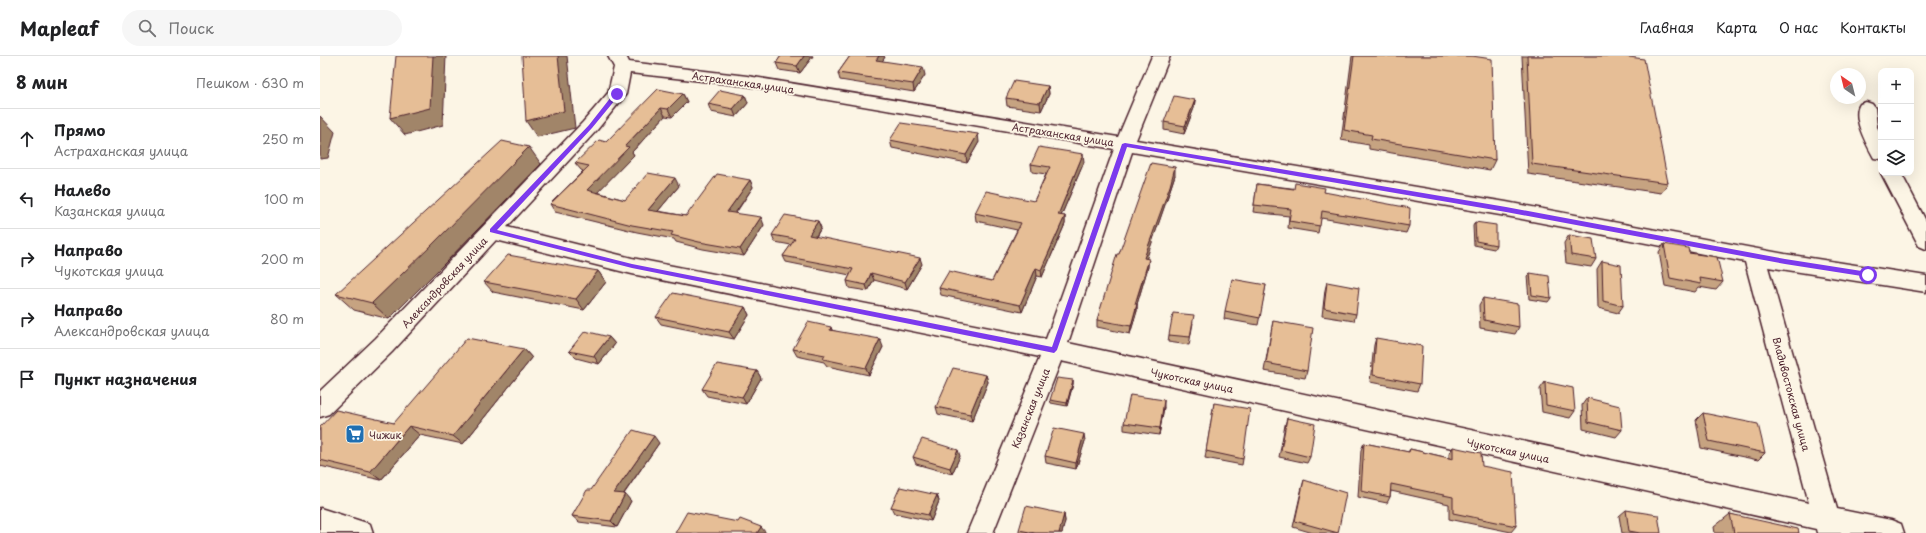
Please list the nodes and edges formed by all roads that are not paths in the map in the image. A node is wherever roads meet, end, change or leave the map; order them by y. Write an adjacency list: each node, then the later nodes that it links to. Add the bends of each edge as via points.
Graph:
1 (1161, 56): 4 (street, Казанская улица)
2 (620, 62): 4 (street, Астраханская улица); 7 (street, Александровская улица, via 617,94)
3 (1866, 108): 5 (street, via 1868,127)
4 (1125, 144): 9 (street, Астраханская улица); 11 (street, Казанская улица)
5 (1878, 147)
6 (1893, 176): 8 (street)
7 (492, 231): 11 (street, Чукотская улица, via 632,266); 12 (street, Александровская улица, via 384,345)
8 (1926, 241)
9 (1754, 255): 10 (street, Астраханская улица); 14 (street, Владивостокская улица)
10 (1926, 284)
11 (1054, 350): 14 (street, Чукотская улица); 16 (street, Казанская улица)
12 (320, 407)
13 (320, 521): 15 (street)
14 (1828, 526): 17 (street, Чукотская улица)
15 (360, 533)
16 (980, 533)
17 (1891, 533)

